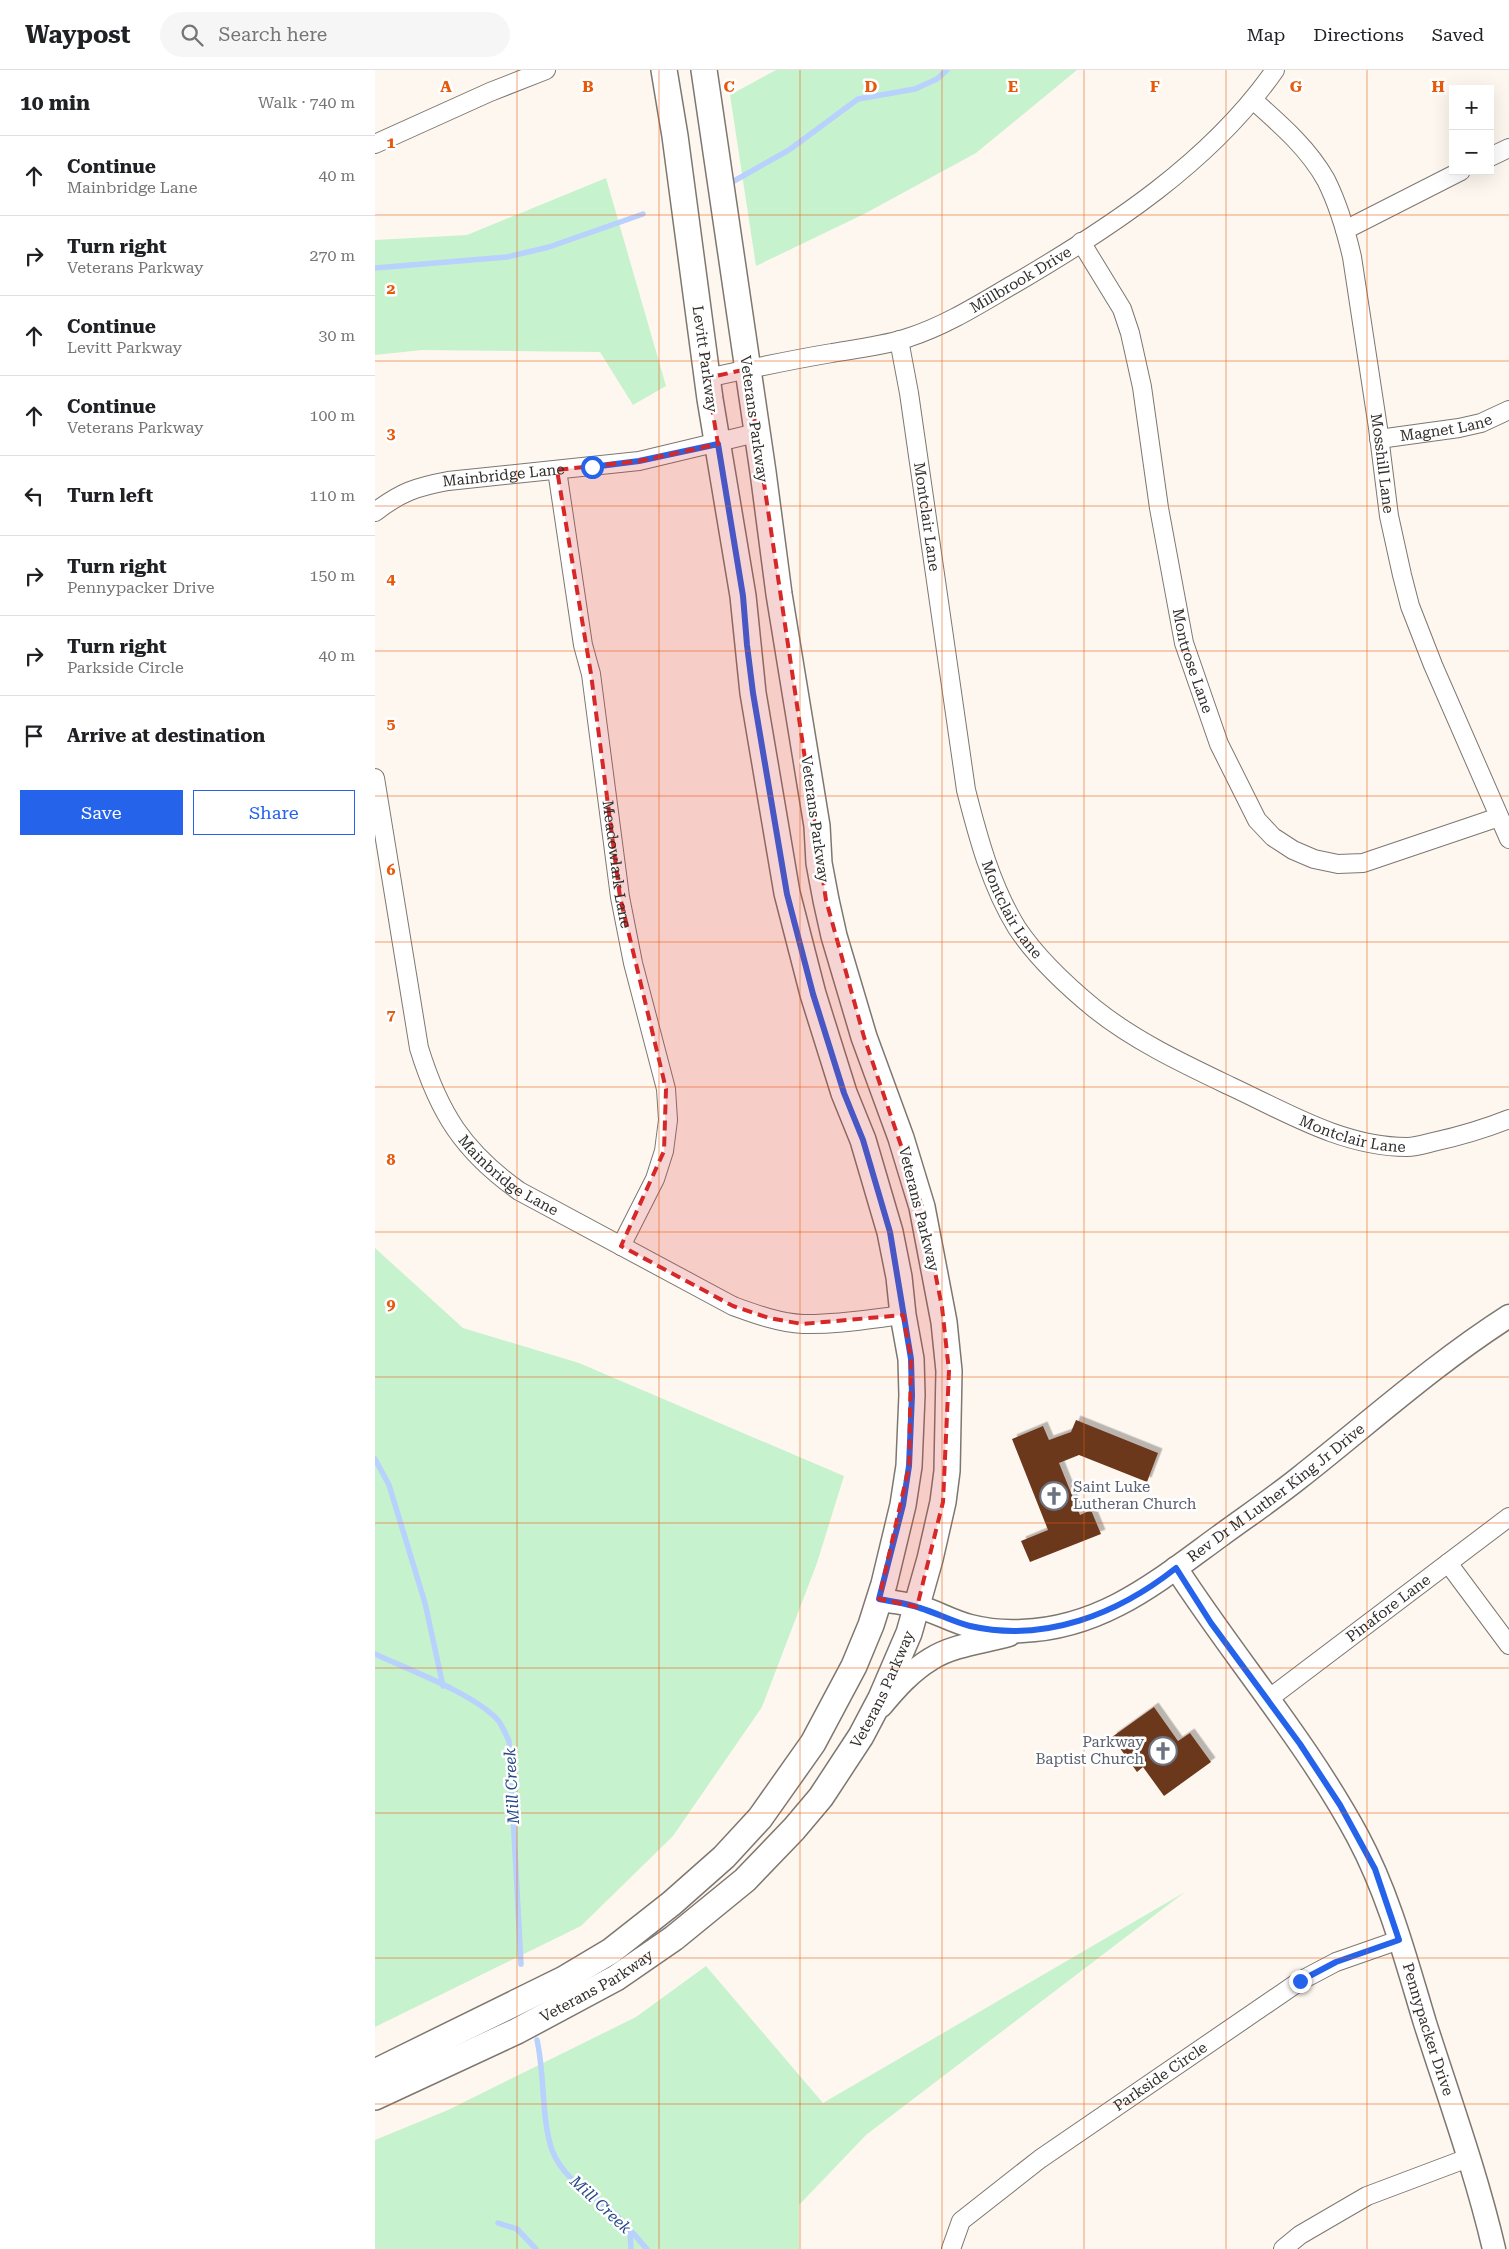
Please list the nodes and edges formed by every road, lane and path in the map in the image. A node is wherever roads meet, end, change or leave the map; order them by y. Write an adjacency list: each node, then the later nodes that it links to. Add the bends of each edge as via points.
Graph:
1 (546, 70): 6 (street)
2 (664, 70): 14 (main road, Levitt Parkway)
3 (704, 70): 13 (main road, Veterans Parkway)
4 (1275, 70): 5 (street, Millbrook Drive)
5 (1253, 100): 10 (street, Mosshill Lane, via 1283,126 1311,158 1326,180); 11 (street, Millbrook Drive, via 1209,147 1166,183)
6 (375, 144)
7 (1509, 148): 8 (street)
8 (1494, 155)
9 (1453, 175): 10 (street)
10 (1345, 230): 17 (street, Mosshill Lane, via 1352,257)
11 (1081, 242): 12 (street, Millbrook Drive, via 985,301 934,327); 22 (street, Montrose Lane, via 1122,309 1130,333 1142,387 1159,508 1184,643 1219,744 1257,820 1273,837 1293,850 1314,859 1355,864)
12 (899, 340): 13 (street, Millbrook Drive); 25 (street, Montclair Lane, via 966,790 992,876 1017,927 1034,950 1096,1010 1148,1044 1334,1134 1359,1142 1409,1147 1478,1132)
13 (747, 369): 14 (street, Millbrook Drive); 16 (main road, Veterans Parkway)
14 (707, 378): 18 (main road, Levitt Parkway)
15 (1509, 410): 17 (street, Magnet Lane, via 1481,423)
16 (756, 433): 18 (street, Mainbridge Lane); 33 (main road, Veterans Parkway, via 826,900 864,1037 922,1207 947,1338 947,1471 937,1531)
17 (1379, 439): 22 (street, Mosshill Lane, via 1394,546 1410,606)
18 (718, 444): 19 (street, Mainbridge Lane, via 639,461); 27 (main road, via 743,596 753,693 787,894 813,994 886,1218 899,1277)
19 (557, 470): 20 (street, Mainbridge Lane, via 448,480 420,486 394,496); 26 (street, Meadowlark Lane, via 583,645 591,674 620,897 633,963 666,1089 665,1151 655,1179)
20 (375, 512)
21 (375, 778): 23 (street, Mainbridge Lane)
22 (1499, 817): 24 (street, Mosshill Lane)
23 (379, 822): 26 (street, Mainbridge Lane, via 419,1048 440,1105 455,1130 495,1173 537,1201)
24 (1509, 839)
25 (1509, 1119)
26 (621, 1246): 27 (street, Mainbridge Lane, via 733,1306 769,1318 802,1324)
27 (903, 1315): 32 (main road, Veterans Parkway, via 911,1359 909,1466 903,1505)
28 (1509, 1316): 31 (street, Rev Dr M Luther King Jr Drive, via 1397,1396 1299,1478)
29 (1509, 1517): 30 (street, Pinafore Lane)
30 (1447, 1563): 35 (street); 36 (street, Pinafore Lane)
31 (1176, 1568): 34 (street, Rev Dr M Luther King Jr Drive, via 1109,1610 1079,1622); 36 (street, Pennypacker Drive)
32 (879, 1599): 33 (street, Rev Dr M Luther King Jr Drive); 39 (main road, Veterans Parkway, via 854,1666 813,1743 760,1818 724,1858 611,1951 564,1979)
33 (917, 1607): 34 (street, Rev Dr M Luther King Jr Drive, via 969,1626); 37 (main road, Veterans Parkway)
34 (1022, 1631): 37 (street, via 933,1658 909,1675)
35 (1509, 1645)
36 (1267, 1700): 38 (street, Pennypacker Drive, via 1321,1774 1358,1836 1375,1869)
37 (871, 1717): 40 (main road, Veterans Parkway, via 821,1797 802,1820 745,1880 674,1938 616,1978 473,2052)
38 (1399, 1940): 41 (street, Pennypacker Drive); 42 (street, Parkside Circle, via 1336,1962 1300,1981 1040,2158 961,2221)
39 (375, 2072)
40 (375, 2098)
41 (1468, 2158): 43 (street, via 1367,2196 1300,2235); 44 (street, Pennypacker Drive)
42 (951, 2249)
43 (1283, 2249)
44 (1494, 2249)

